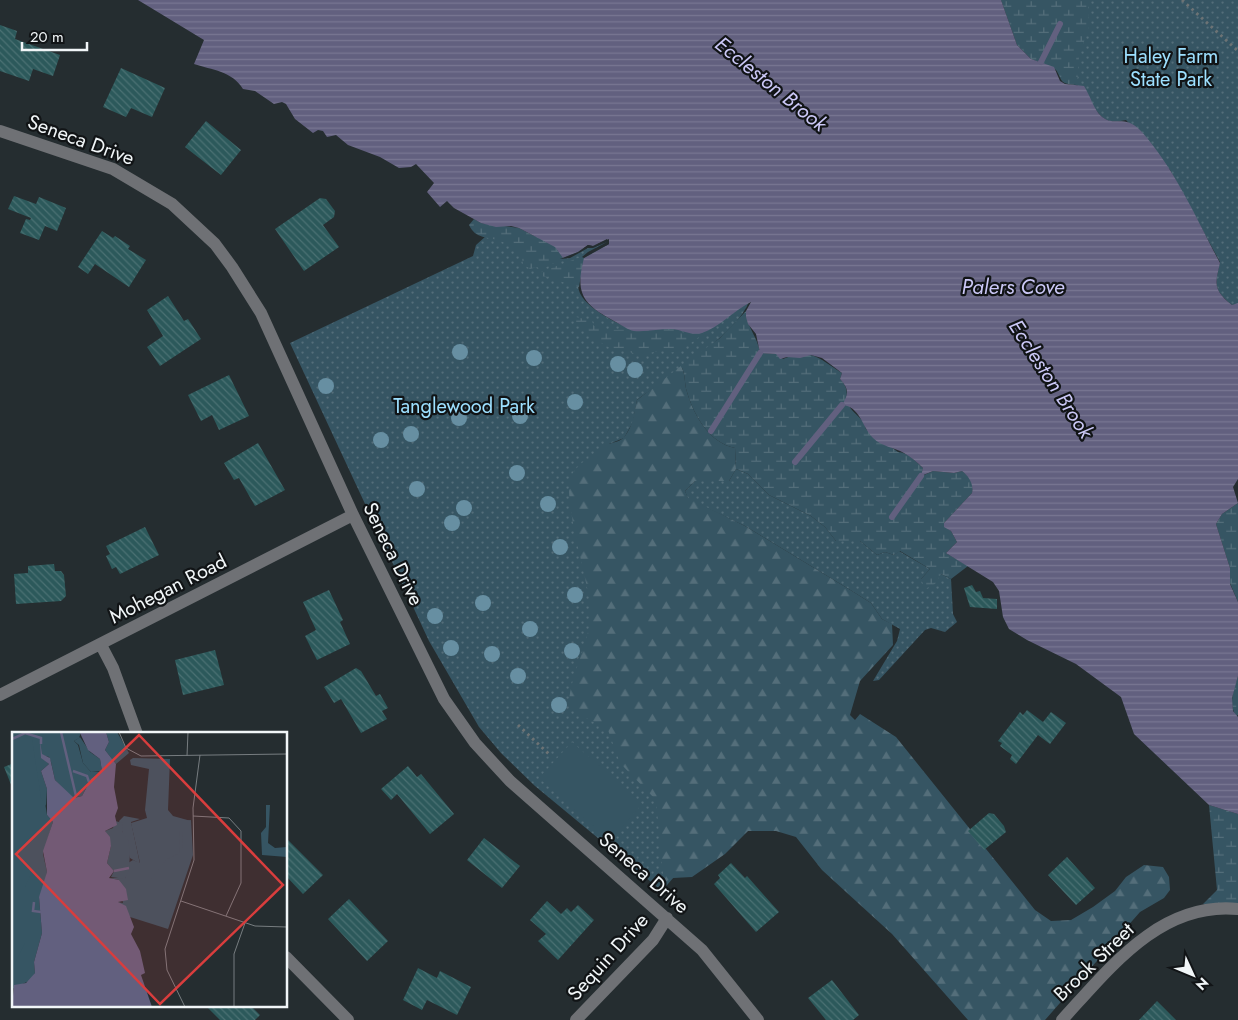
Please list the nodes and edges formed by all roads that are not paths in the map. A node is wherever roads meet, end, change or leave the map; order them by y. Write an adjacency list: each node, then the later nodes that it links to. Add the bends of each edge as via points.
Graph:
1 (0, 131): 2 (street, Seneca Drive, via 113,169 172,204 215,244 261,314)
2 (352, 515): 3 (street, Mohegan Road); 7 (street, Seneca Drive, via 444,699 475,743 510,781)
3 (101, 645): 4 (street, Mohegan Road); 5 (street)
4 (0, 696)
5 (136, 732)
6 (1238, 909): 12 (street, Brook Street, via 1202,909 1173,919 1126,952)
7 (667, 918): 10 (street, Sequin Drive, via 653,940); 11 (street, Seneca Drive, via 702,950)
8 (288, 959): 9 (street)
9 (348, 1020)
10 (576, 1020)
11 (758, 1020)
12 (1062, 1020)

